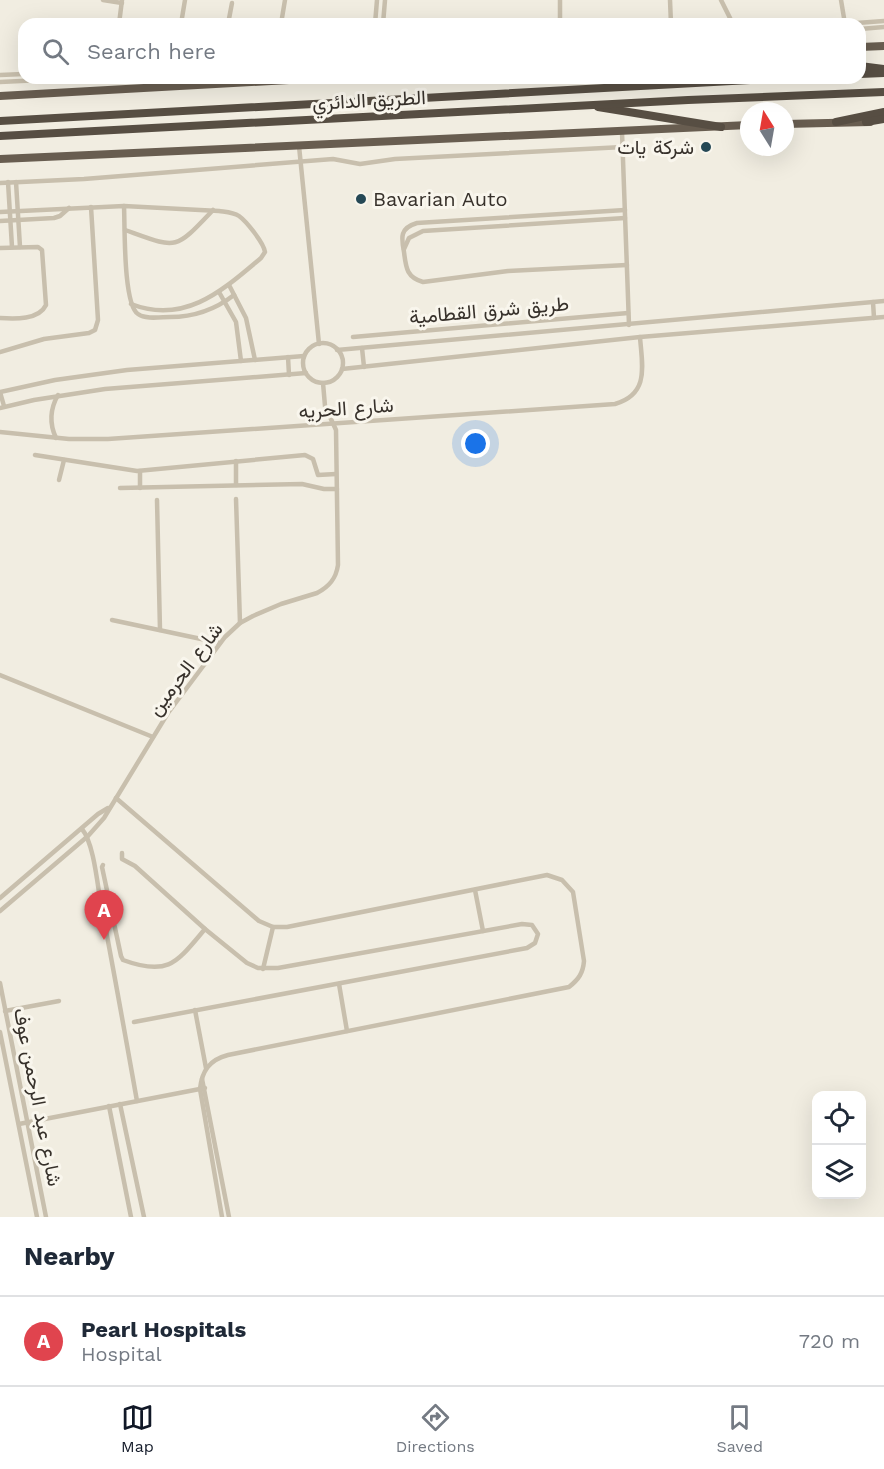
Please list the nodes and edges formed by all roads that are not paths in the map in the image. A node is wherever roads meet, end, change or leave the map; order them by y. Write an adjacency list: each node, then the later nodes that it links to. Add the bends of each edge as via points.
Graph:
1 (103, 0): 10 (street)
2 (185, 0): 13 (street)
3 (285, 0): 15 (street)
4 (377, 0): 16 (street)
5 (385, 0): 17 (street)
6 (560, 0): 18 (street)
7 (670, 0): 19 (street)
8 (721, 0): 20 (street)
9 (841, 0): 21 (street)
10 (122, 2): 12 (street)
11 (232, 3): 14 (street)
12 (120, 18)
13 (182, 18)
14 (229, 18)
15 (282, 18)
16 (376, 18)
17 (384, 18)
18 (560, 18)
19 (671, 18)
20 (730, 18)
21 (843, 18)
22 (884, 21): 23 (street)
23 (866, 22)
24 (884, 27): 25 (street)
25 (866, 28)
26 (884, 46): 27 (highway)
27 (866, 47)
28 (866, 67): 29 (highway)
29 (884, 71): 30 (highway)
30 (866, 73)
31 (18, 74): 32 (street)
32 (0, 75)
33 (18, 81): 34 (street)
34 (0, 82)
35 (215, 84): 38 (highway, الطريق الدائري)
36 (679, 84): 41 (highway, الطريق الدائري)
37 (884, 92): 39 (highway, الطريق الدائري)
38 (0, 96)
39 (589, 104): 47 (highway); 49 (highway, الطريق الدائري)
40 (884, 112): 43 (highway)
41 (0, 121)
42 (884, 121): 44 (highway)
43 (836, 122): 44 (highway); 45 (highway)
44 (866, 122)
45 (794, 124)
46 (740, 126): 47 (highway)
47 (721, 127): 48 (highway)
48 (622, 132): 50 (highway); 51 (street)
49 (0, 136)
50 (299, 146): 52 (highway); 53 (street)
51 (623, 147): 53 (street, via 360,164 337,159); 61 (street)
52 (0, 159)
53 (301, 162): 54 (street); 98 (street)
54 (16, 182): 56 (street); 63 (street)
55 (0, 183): 56 (street)
56 (8, 183): 62 (street)
57 (124, 206): 58 (street); 60 (street); 74 (street)
58 (91, 207): 59 (street); 102 (street, via 98,320 95,330)
59 (69, 208): 63 (street); 68 (street, via 56,218)
60 (213, 210): 74 (street, via 186,238 174,243 161,243); 81 (street, via 237,215 264,248 263,256)
61 (625, 210): 65 (street); 67 (street)
62 (10, 211): 63 (street); 64 (street); 70 (street)
63 (18, 211): 68 (street)
64 (0, 212)
65 (576, 213): 66 (street); 71 (street)
66 (509, 217): 72 (street); 73 (street)
67 (625, 218): 71 (street); 80 (street)
68 (18, 220): 70 (street); 77 (street)
69 (0, 221): 70 (street)
70 (11, 221): 76 (street)
71 (576, 221): 73 (street)
72 (431, 222): 75 (street); 79 (street, via 405,229 401,236)
73 (509, 225): 75 (street)
74 (125, 230): 87 (street)
75 (432, 230): 79 (street, via 412,236)
76 (12, 247): 77 (street); 78 (street)
77 (20, 247): 91 (street, via 42,250 46,304 42,311 32,315)
78 (0, 248)
79 (404, 252): 80 (street, via 407,272 423,282 508,271)
80 (627, 264): 89 (street)
81 (229, 285): 82 (street); 83 (street)
82 (219, 292): 85 (street); 88 (street, via 194,305)
83 (234, 295): 85 (street); 105 (street, via 248,326)
84 (884, 301): 86 (street)
85 (226, 302): 90 (street, via 196,314); 106 (street, via 238,329)
86 (873, 302): 92 (street); 94 (street)
87 (131, 304): 88 (street); 90 (street, via 144,317)
88 (175, 309): 90 (street)
89 (628, 313): 94 (street); 96 (street, طريق شرق القطامية)
90 (175, 317)
91 (0, 318)
92 (874, 318): 93 (street); 97 (street)
93 (884, 318)
94 (629, 326): 95 (street)
95 (564, 331): 99 (street); 100 (street)
96 (353, 337)
97 (640, 337): 99 (street); 115 (street, شارع الحريه, via 640,383 633,394 620,402)
98 (319, 344): 101 (street); 103 (street)
99 (566, 345): 107 (street)
100 (362, 348): 101 (street); 107 (street)
101 (338, 350): 108 (street)
102 (0, 352)
103 (304, 356): 104 (street); 109 (street)
104 (288, 357): 105 (street); 110 (street)
105 (255, 360): 106 (street)
106 (241, 361): 112 (street, via 103,373)
107 (364, 367): 108 (street)
108 (342, 369): 111 (street, via 334,379)
109 (306, 373): 110 (street); 111 (street, via 313,381)
110 (289, 375): 113 (street)
111 (323, 383): 115 (street, شارع الحرمين, via 325,406)
112 (0, 392): 114 (street)
113 (58, 395): 114 (street); 117 (street, via 51,414)
114 (2, 407)
115 (334, 424): 117 (street, شارع الحريه, via 108,439); 122 (street, شارع الحرمين)
116 (0, 432): 117 (street, شارع الحريه)
117 (56, 438)
118 (35, 455): 119 (street)
119 (64, 460): 121 (street); 123 (street)
120 (236, 461): 121 (street); 122 (street, via 307,455 314,461 318,475); 124 (street)
121 (140, 471): 126 (street)
122 (336, 474): 127 (street, شارع الحرمين)
123 (59, 480)
124 (236, 485): 126 (street); 127 (street, via 302,484)
125 (120, 488): 126 (street)
126 (140, 488)
127 (337, 489): 131 (street, شارع الحرمين, via 338,565 334,579 317,594 281,604)
128 (237, 499): 131 (street)
129 (157, 500): 132 (street)
130 (112, 620): 132 (street)
131 (240, 623): 133 (street, شارع الحرمين)
132 (160, 630): 133 (street)
133 (220, 643): 135 (street, شارع الحرمين)
134 (0, 675): 135 (street)
135 (153, 737): 136 (street, شارع الحرمين)
136 (116, 798): 137 (street, شارع الحرمين); 150 (street, via 259,921)
137 (108, 808): 138 (street, شارع الحرمين); 140 (street, شارع الحرمين)
138 (82, 829): 139 (street, شارع الحرمين); 140 (street)
139 (75, 836): 141 (street); 146 (street, شارع الحرمين)
140 (87, 836): 141 (street, شارع الحرمين); 142 (street)
141 (80, 842): 142 (street); 147 (street, شارع الحرمين)
142 (89, 847): 149 (street)
143 (122, 853): 152 (street, via 122,859 135,866)
144 (103, 865): 148 (street)
145 (475, 890): 150 (street); 154 (street); 163 (street, via 547,875 568,885 573,892 584,961 578,981 560,990)
146 (0, 898)
147 (0, 910)
148 (113, 919): 149 (street); 151 (street)
149 (105, 921): 153 (street)
150 (273, 927): 155 (street)
151 (115, 930): 152 (street, via 121,958 151,968 175,962); 153 (street)
152 (205, 930): 155 (street, via 247,963)
153 (107, 931): 167 (street)
154 (483, 931): 155 (street); 156 (street, via 528,924 536,929 537,938 527,948)
155 (263, 969)
156 (339, 984): 160 (street); 163 (street)
157 (0, 986): 158 (street, شارع عبد الرحمن عوف)
158 (1, 999): 161 (street, شارع عبد الرحمن عوف)
159 (59, 1001): 161 (street)
160 (195, 1010): 162 (street); 165 (street)
161 (6, 1011): 170 (street, شارع عبد الرحمن عوف)
162 (134, 1022)
163 (347, 1031): 165 (street, via 228,1054)
164 (0, 1032): 171 (street, شارع عبد الرحمن عوف)
165 (206, 1068): 166 (street)
166 (202, 1089): 167 (street); 176 (street); 177 (street)
167 (137, 1101): 168 (street)
168 (120, 1104): 169 (street); 175 (street)
169 (109, 1107): 170 (street); 174 (street)
170 (28, 1122): 171 (street); 173 (street, شارع عبد الرحمن عوف)
171 (19, 1124): 172 (street, شارع عبد الرحمن عوف)
172 (37, 1217)
173 (46, 1217)
174 (131, 1217)
175 (144, 1217)
176 (222, 1217)
177 (229, 1217)

